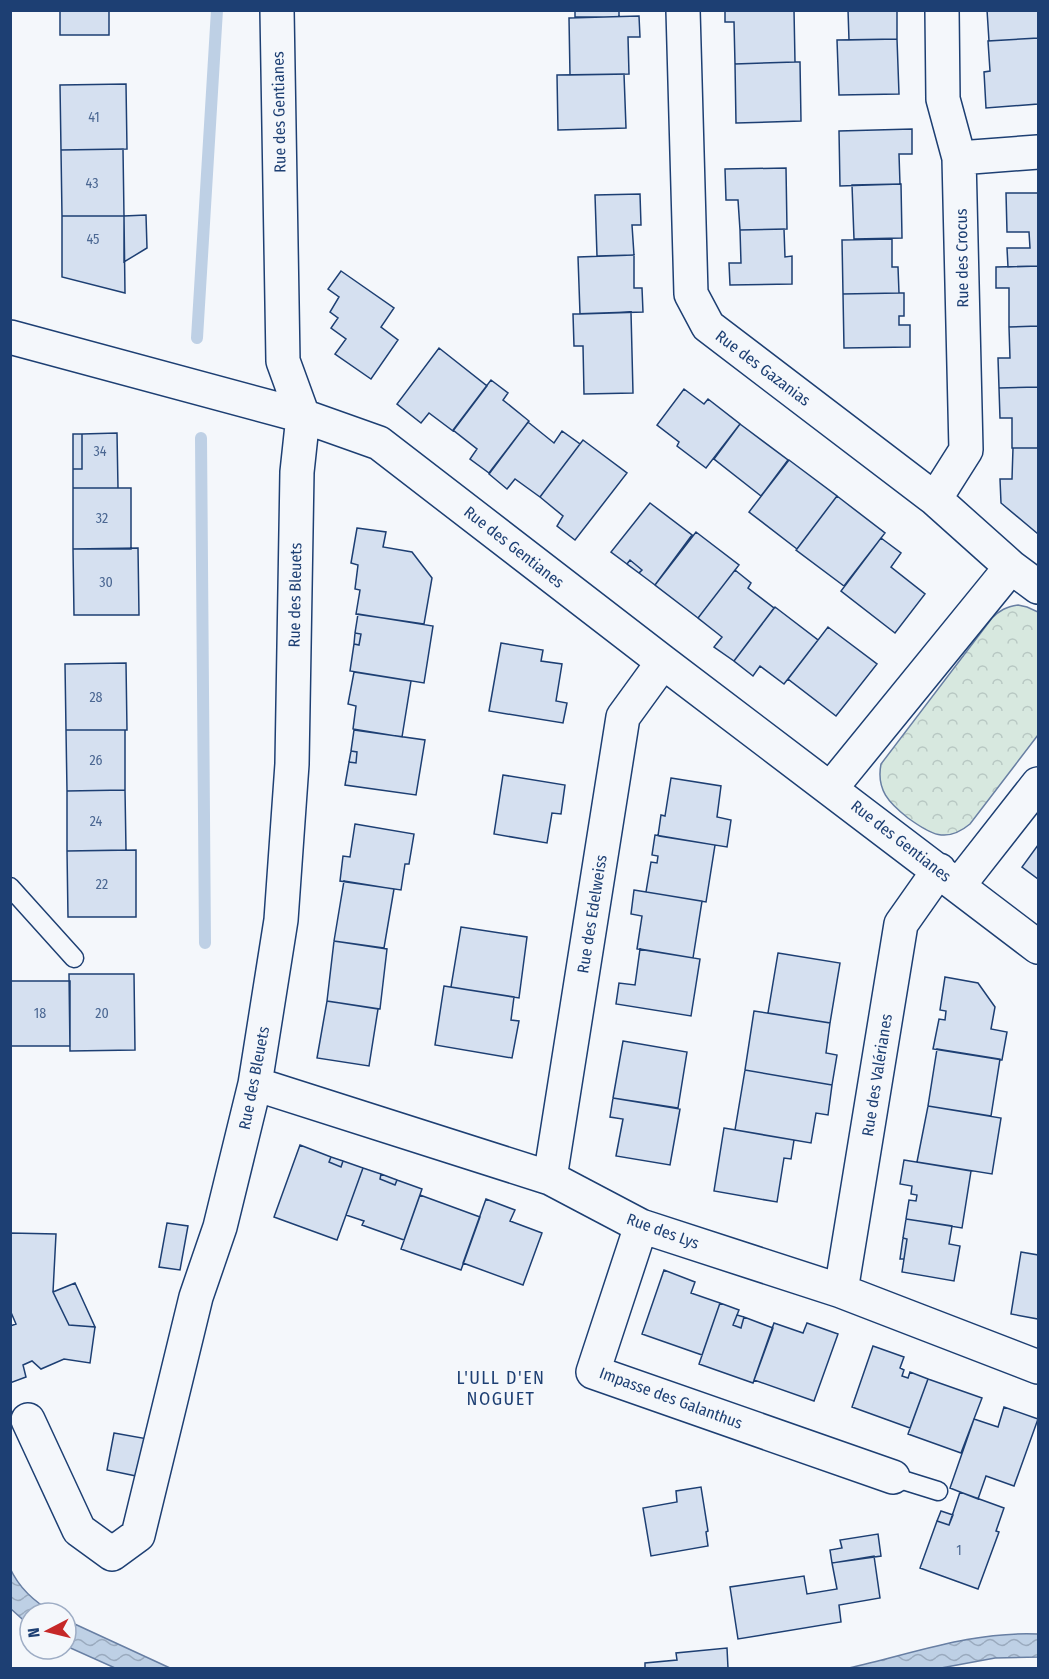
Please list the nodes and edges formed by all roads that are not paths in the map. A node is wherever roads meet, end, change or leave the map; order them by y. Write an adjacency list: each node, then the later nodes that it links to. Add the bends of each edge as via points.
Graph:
1 (277, 10): 7 (street, Rue des Gentianes, via 283,361)
2 (683, 10): 8 (street, Rue des Gazanias, via 691,294 708,327)
3 (942, 10): 5 (street, Rue des Crocus, via 943,99)
4 (1038, 152): 5 (street)
5 (959, 158): 8 (street, Rue des Crocus, via 966,450)
6 (10, 337): 7 (street)
7 (303, 416): 11 (street, Rue des Gentianes, via 378,443); 18 (street, Rue des Bleuets, via 297,472 292,764 281,920)
8 (935, 499): 9 (street, Rue des Gazanias)
9 (1011, 567): 10 (street, Rue des Gazanias); 13 (street)
10 (1038, 587)
11 (663, 662): 13 (street, Rue des Gentianes); 19 (street, Rue des Edelweiss, via 623,717)
12 (1038, 784): 14 (street, Rue des Valérianes)
13 (831, 788): 14 (street, Rue des Gentianes)
14 (948, 878): 16 (street, Rue des Gentianes); 21 (street, Rue des Valérianes, via 901,924)
15 (10, 886): 17 (lane)
16 (1038, 947)
17 (74, 958)
18 (255, 1084): 19 (street, Rue des Lys); 23 (street, Rue des Bleuets, via 220,1227 196,1297 138,1534 112,1554 79,1530)
19 (550, 1178): 20 (street, Rue des Lys)
20 (641, 1226): 21 (street, Rue des Lys); 24 (street, Impasse des Galanthus, via 593,1372)
21 (841, 1291): 22 (street, Rue des Lys)
22 (1038, 1367)
23 (28, 1420)
24 (893, 1477): 25 (lane)
25 (938, 1491)

